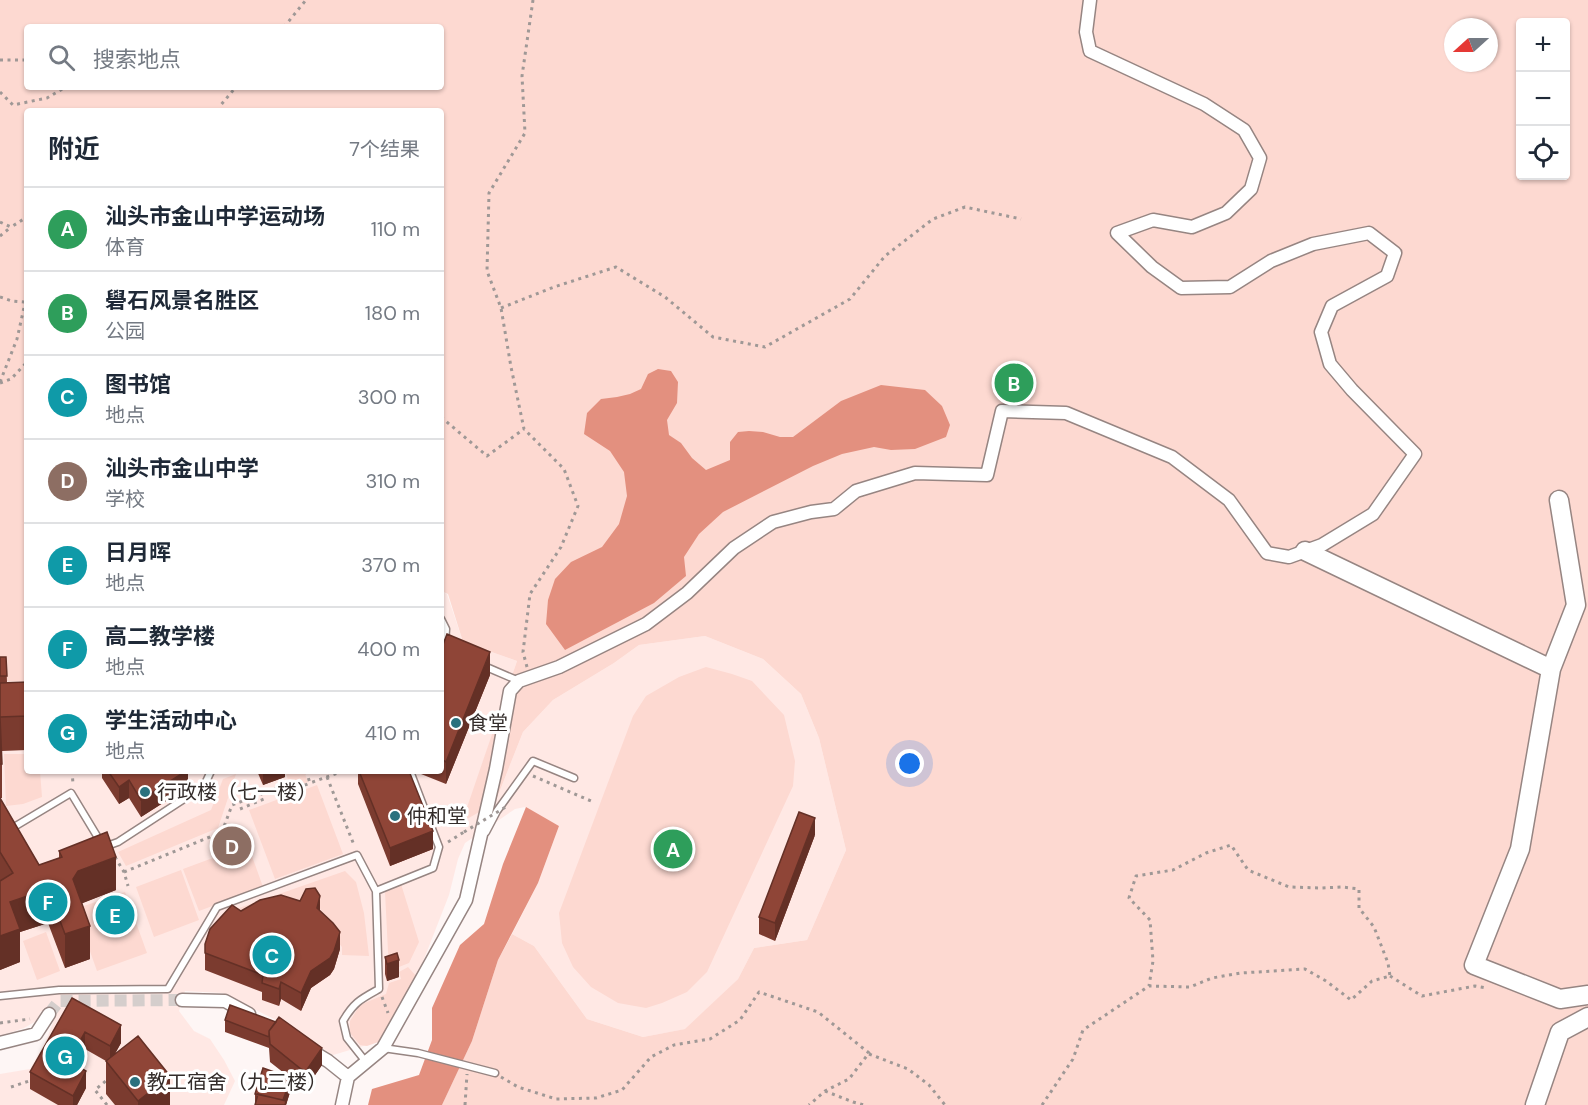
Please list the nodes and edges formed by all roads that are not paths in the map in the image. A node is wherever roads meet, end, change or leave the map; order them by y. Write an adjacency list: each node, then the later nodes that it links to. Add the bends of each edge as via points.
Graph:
1 (1090, 0): 3 (street, via 1086,32 1090,51 1204,104 1244,130 1260,158 1251,189 1226,213 1192,227 1153,220 1117,233 1152,267 1181,288 1230,287 1271,261 1312,244 1369,233 1395,253 1387,276 1332,306 1322,332 1330,364 1415,454 1373,514)
2 (1559, 500): 7 (street, via 1576,605)
3 (1305, 551): 7 (street); 8 (street, via 1289,557 1267,553 1229,500 1172,457 1065,413 1002,411 987,476 915,473 856,490 834,509 773,522 734,548 687,593 646,624 559,667)
4 (444, 625): 5 (lane)
5 (445, 651)
6 (477, 663): 8 (lane)
7 (1551, 669): 17 (street, via 1520,849 1474,965 1560,999)
8 (524, 679): 13 (street, via 510,691)
9 (210, 774): 14 (lane, via 204,786)
10 (411, 774): 16 (lane, via 439,847 433,868)
11 (574, 778): 13 (lane, via 533,761 497,811)
12 (19, 836): 14 (lane, via 12,824 71,793)
13 (479, 846): 25 (street, via 466,900)
14 (104, 848): 15 (lane)
15 (94, 853)
16 (376, 891): 18 (lane, via 357,855 217,907 168,989 59,990); 26 (lane, via 379,988 357,1001 343,1021 347,1038)
17 (1588, 995)
18 (0, 996)
19 (182, 1000): 22 (street, via 225,1000)
20 (49, 1014): 23 (street, via 36,1034)
21 (1588, 1017): 30 (street, via 1560,1032)
22 (256, 1019)
23 (0, 1043)
24 (297, 1043): 28 (street)
25 (383, 1048): 26 (street); 27 (lane)
26 (366, 1062): 28 (street)
27 (495, 1073)
28 (348, 1077): 29 (street)
29 (342, 1105)
30 (1535, 1105)

